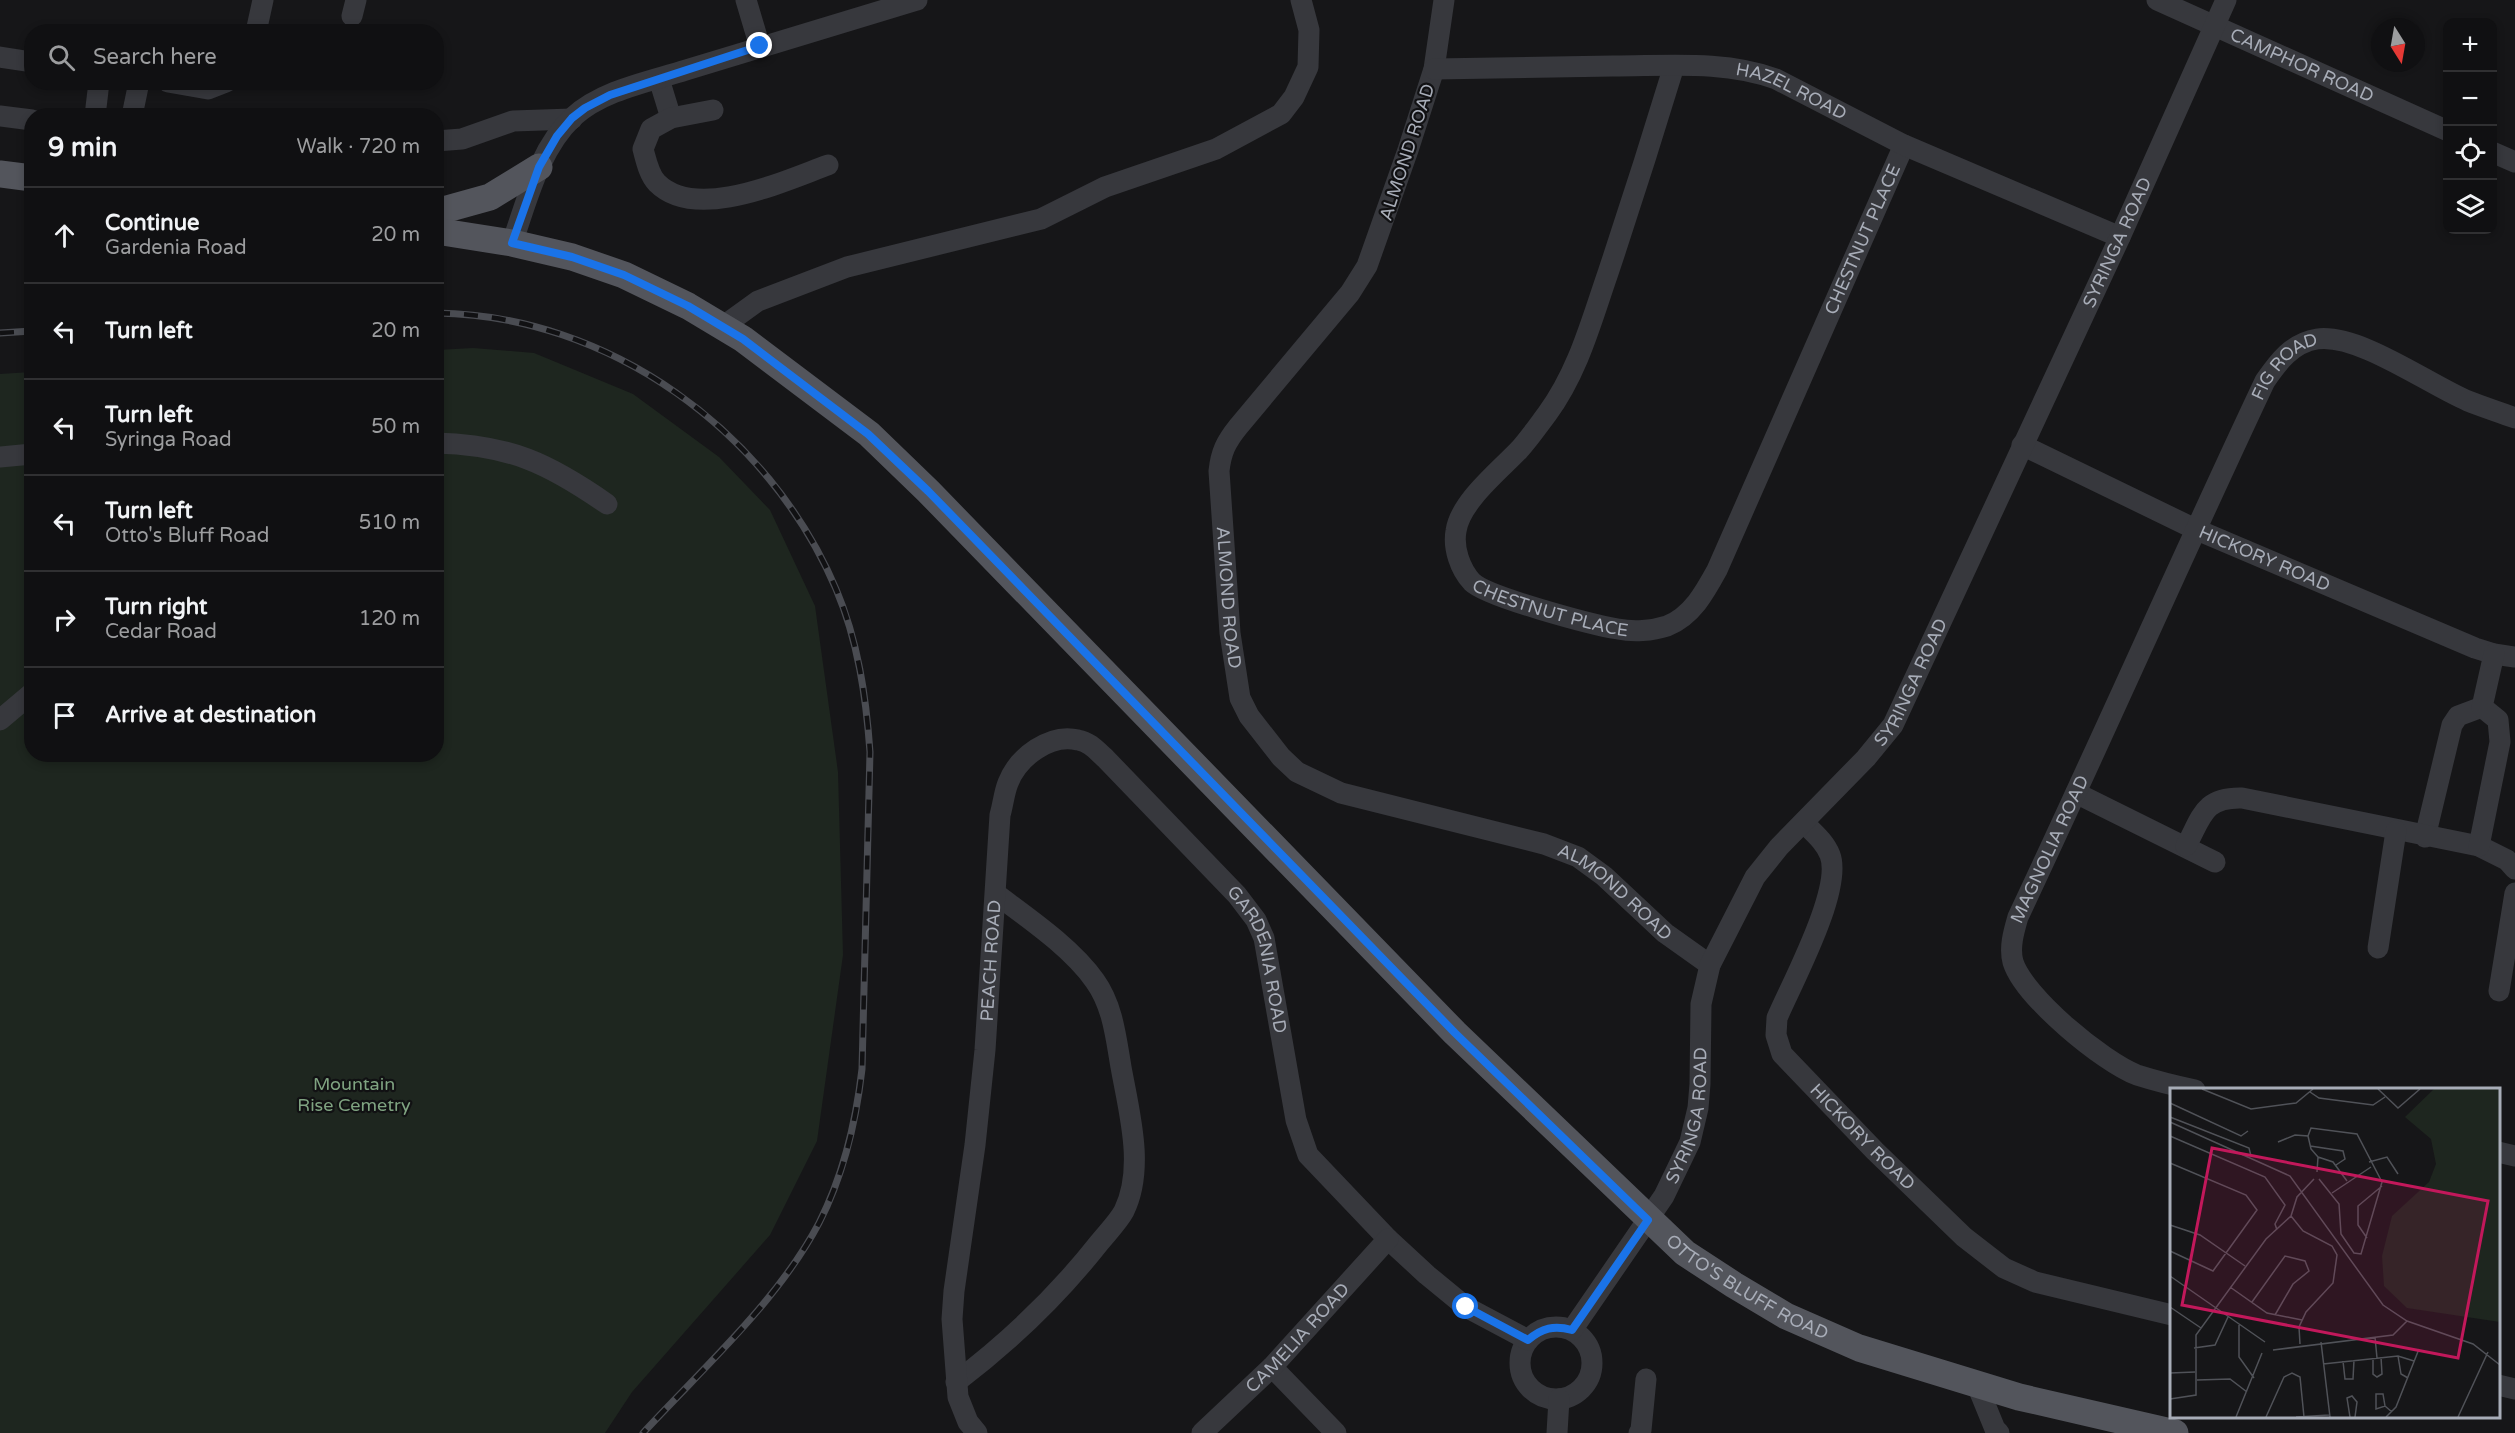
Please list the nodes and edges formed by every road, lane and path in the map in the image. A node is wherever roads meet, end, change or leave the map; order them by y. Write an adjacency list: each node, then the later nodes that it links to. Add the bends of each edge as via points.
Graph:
1 (263, 0): 8 (street)
2 (746, 0): 10 (street)
3 (917, 0): 10 (street)
4 (1301, 0): 38 (street, via 1309,30 1308,67 1294,98 1281,114 1216,149 1105,187 1041,219 847,267 758,301)
5 (1444, 0): 14 (street, ALMOND ROAD)
6 (2157, 0): 9 (street, CAMPHOR ROAD)
7 (2226, 0): 9 (street, SYRINGA ROAD)
8 (258, 24)
9 (2214, 25): 25 (street, CAMPHOR ROAD); 36 (street, SYRINGA ROAD)
10 (760, 46): 15 (street)
11 (0, 57): 12 (street)
12 (24, 61)
13 (1674, 66): 14 (street, HAZEL ROAD); 27 (street, HAZEL ROAD, via 1756,72); 27 (street, CHESTNUT PLACE, via 1646,161 1572,373 1534,431 1460,518 1456,532 1460,564 1472,582 1509,599 1619,629 1667,626 1692,609 1718,570)
14 (1434, 69): 62 (street, ALMOND ROAD, via 1367,266 1350,293 1225,443 1221,454 1230,633 1240,698 1261,733 1297,772 1341,793 1544,844 1578,857 1665,933)
15 (659, 79): 22 (street, via 610,95); 23 (street)
16 (98, 90): 18 (street)
17 (137, 90): 19 (street)
18 (96, 108)
19 (133, 108)
20 (713, 110): 23 (street)
21 (0, 116): 24 (street)
22 (572, 118): 26 (street, via 513,121 462,139); 31 (street)
23 (671, 118): 30 (street, via 651,129 643,149 656,182 674,195 699,200 722,198)
24 (24, 119)
25 (2443, 129)
26 (444, 140)
27 (1904, 145): 36 (street, HAZEL ROAD)
28 (2497, 154): 29 (street)
29 (2515, 162)
30 (828, 165)
31 (539, 167): 34 (main road, via 490,197); 37 (street)
32 (0, 174): 33 (main road)
33 (24, 177)
34 (444, 210)
35 (444, 232): 37 (main road, OTTO'S BLUFF ROAD)
36 (2120, 237): 41 (street, SYRINGA ROAD)
37 (512, 243): 38 (main road, OTTO'S BLUFF ROAD, via 572,257 624,275)
38 (722, 327): 67 (main road, OTTO'S BLUFF ROAD, via 868,434 919,483 1455,1033)
39 (2515, 418): 45 (street, FIG ROAD, via 2468,401 2358,345 2334,339 2307,342 2279,359 2265,381)
40 (444, 443): 44 (street, via 500,449 543,465 572,479)
41 (2022, 445): 45 (street, HICKORY ROAD); 52 (street, SYRINGA ROAD, via 1893,725)
42 (24, 455): 43 (street)
43 (0, 457)
44 (607, 504)
45 (2195, 529): 46 (street, HICKORY ROAD); 51 (street, MAGNOLIA ROAD)
46 (2494, 654): 47 (street, HICKORY ROAD); 49 (street)
47 (2515, 657)
48 (24, 700): 50 (street)
49 (2482, 707): 54 (street, via 2458,716 2452,725); 56 (street, via 2498,720 2500,742)
50 (0, 720)
51 (2076, 793): 55 (street); 64 (street, MAGNOLIA ROAD, via 2018,917 2012,938 2013,963 2042,1002 2112,1062 2137,1074)
52 (1804, 823): 62 (street, SYRINGA ROAD, via 1755,877); 69 (street, HICKORY ROAD, via 1830,856 1832,886 1777,1018 1776,1035 1782,1054 1964,1237 2004,1268 2035,1282)
53 (2396, 831): 54 (street); 55 (street, via 2228,798 2216,800 2208,807); 61 (street)
54 (2425, 837): 56 (street)
55 (2186, 846): 57 (street)
56 (2479, 846): 58 (street, via 2507,860)
57 (2215, 862)
58 (2515, 869)
59 (2515, 893): 63 (street)
60 (996, 894): 68 (street, GARDENIA ROAD, via 1000,815 1008,782 1018,765 1029,753 1055,741 1066,738 1090,745 1237,895 1256,920 1270,965 1296,1120 1308,1155); 74 (street, PEACH ROAD, via 975,1145 954,1291); 74 (street, PEACH ROAD, via 1056,941 1095,980 1113,1024 1130,1113 1134,1166 1124,1211 1078,1269 1008,1339)
61 (2378, 948)
62 (1710, 965): 67 (street, SYRINGA ROAD, via 1701,1004 1699,1092 1690,1142)
63 (2499, 991)
64 (2192, 1088)
65 (2500, 1152): 66 (street)
66 (2515, 1155)
67 (1648, 1220): 70 (street, SYRINGA ROAD); 75 (main road, OTTO'S BLUFF ROAD, via 1685,1253 1786,1316 1859,1348)
68 (1388, 1239): 71 (street, GARDENIA ROAD, via 1466,1307); 72 (street, CAMELIA ROAD)
69 (2170, 1315)
70 (1572, 1330): 71 (street, via 1546,1328); 78 (street, via 1589,1347 1592,1369 1580,1390)
71 (1528, 1340): 78 (street, via 1520,1362 1527,1384 1542,1396)
72 (1272, 1366): 81 (street, CAMELIA ROAD); 82 (street)
73 (1646, 1379): 84 (street)
74 (956, 1382): 80 (street, PEACH ROAD, via 962,1409)
75 (1977, 1385): 79 (main road, OTTO'S BLUFF ROAD); 85 (street)
76 (2500, 1385): 77 (street)
77 (2515, 1389)
78 (1559, 1399): 83 (street)
79 (2164, 1432)
80 (977, 1433)
81 (1202, 1433)
82 (1336, 1433)
83 (1557, 1433)
84 (1639, 1433)
85 (1999, 1433)

